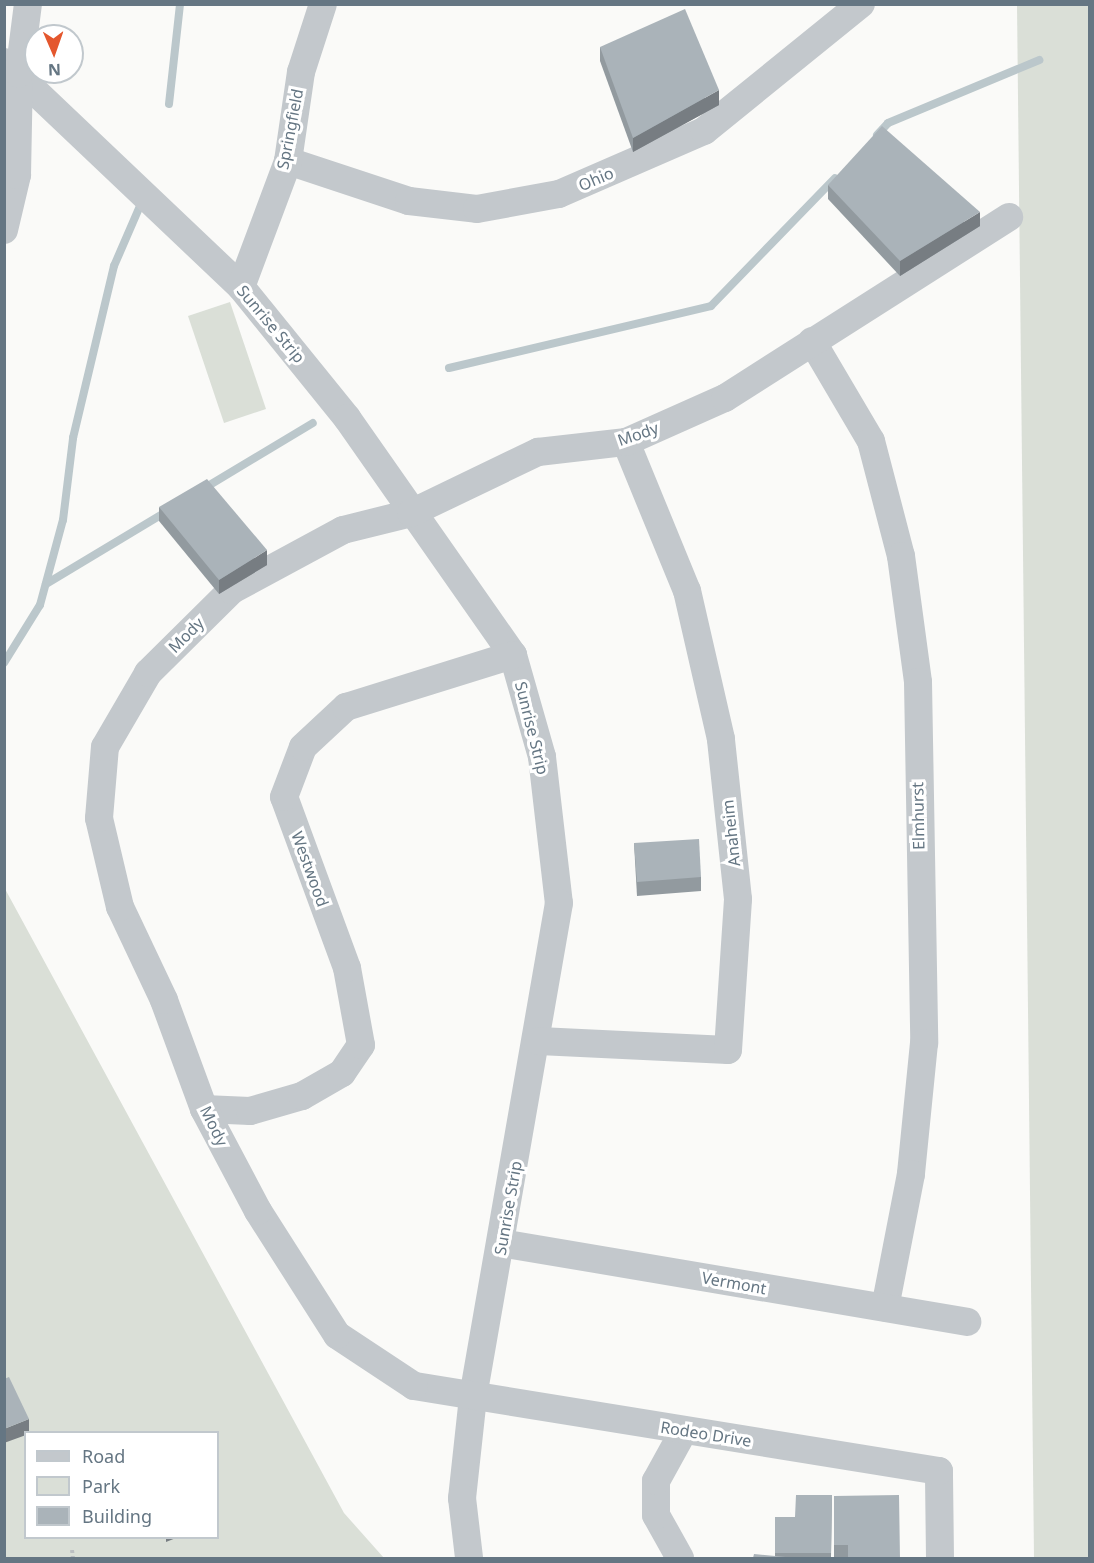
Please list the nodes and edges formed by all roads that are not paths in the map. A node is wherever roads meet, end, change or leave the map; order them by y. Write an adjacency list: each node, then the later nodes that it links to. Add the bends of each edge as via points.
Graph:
1 (28, 4): 4 (street)
2 (323, 4): 5 (street, Springfield, via 301,72)
3 (861, 4): 5 (street, Ohio, via 704,131 559,194 466,208 399,198)
4 (12, 68): 7 (street, via 17,175); 8 (street, Sunrise Strip)
5 (288, 161): 8 (street, Springfield)
6 (1010, 217): 9 (street, Mody)
7 (4, 230)
8 (241, 287): 11 (street, Sunrise Strip, via 341,411)
9 (812, 341): 10 (street, Mody, via 725,398); 16 (street, Elmhurst, via 871,441 901,556 918,682 924,1043 911,1174)
10 (626, 441): 11 (street, Mody, via 538,452); 13 (street, Anaheim, via 687,591 721,739 738,899 728,1050)
11 (411, 513): 12 (street, Sunrise Strip); 14 (street, Mody, via 343,530 232,590 148,673 105,747 99,818 120,906 164,1000)
12 (513, 656): 13 (street, Sunrise Strip, via 542,757 559,903); 14 (street, Westwood, via 346,707 303,747 284,797 347,968 361,1045 342,1073 302,1096 250,1111)
13 (539, 1041): 15 (street, Sunrise Strip)
14 (204, 1109): 18 (street, Mody, via 258,1211 337,1335 414,1386)
15 (501, 1243): 16 (street, Vermont); 18 (street, Sunrise Strip)
16 (885, 1308): 17 (street, Vermont)
17 (967, 1322)
18 (473, 1398): 19 (street, Rodeo Drive); 20 (street, Sunrise Strip, via 462,1498)
19 (684, 1430): 21 (street, via 656,1481 656,1515); 22 (street, Rodeo Drive, via 939,1471)
20 (469, 1558)
21 (680, 1558)
22 (940, 1558)

